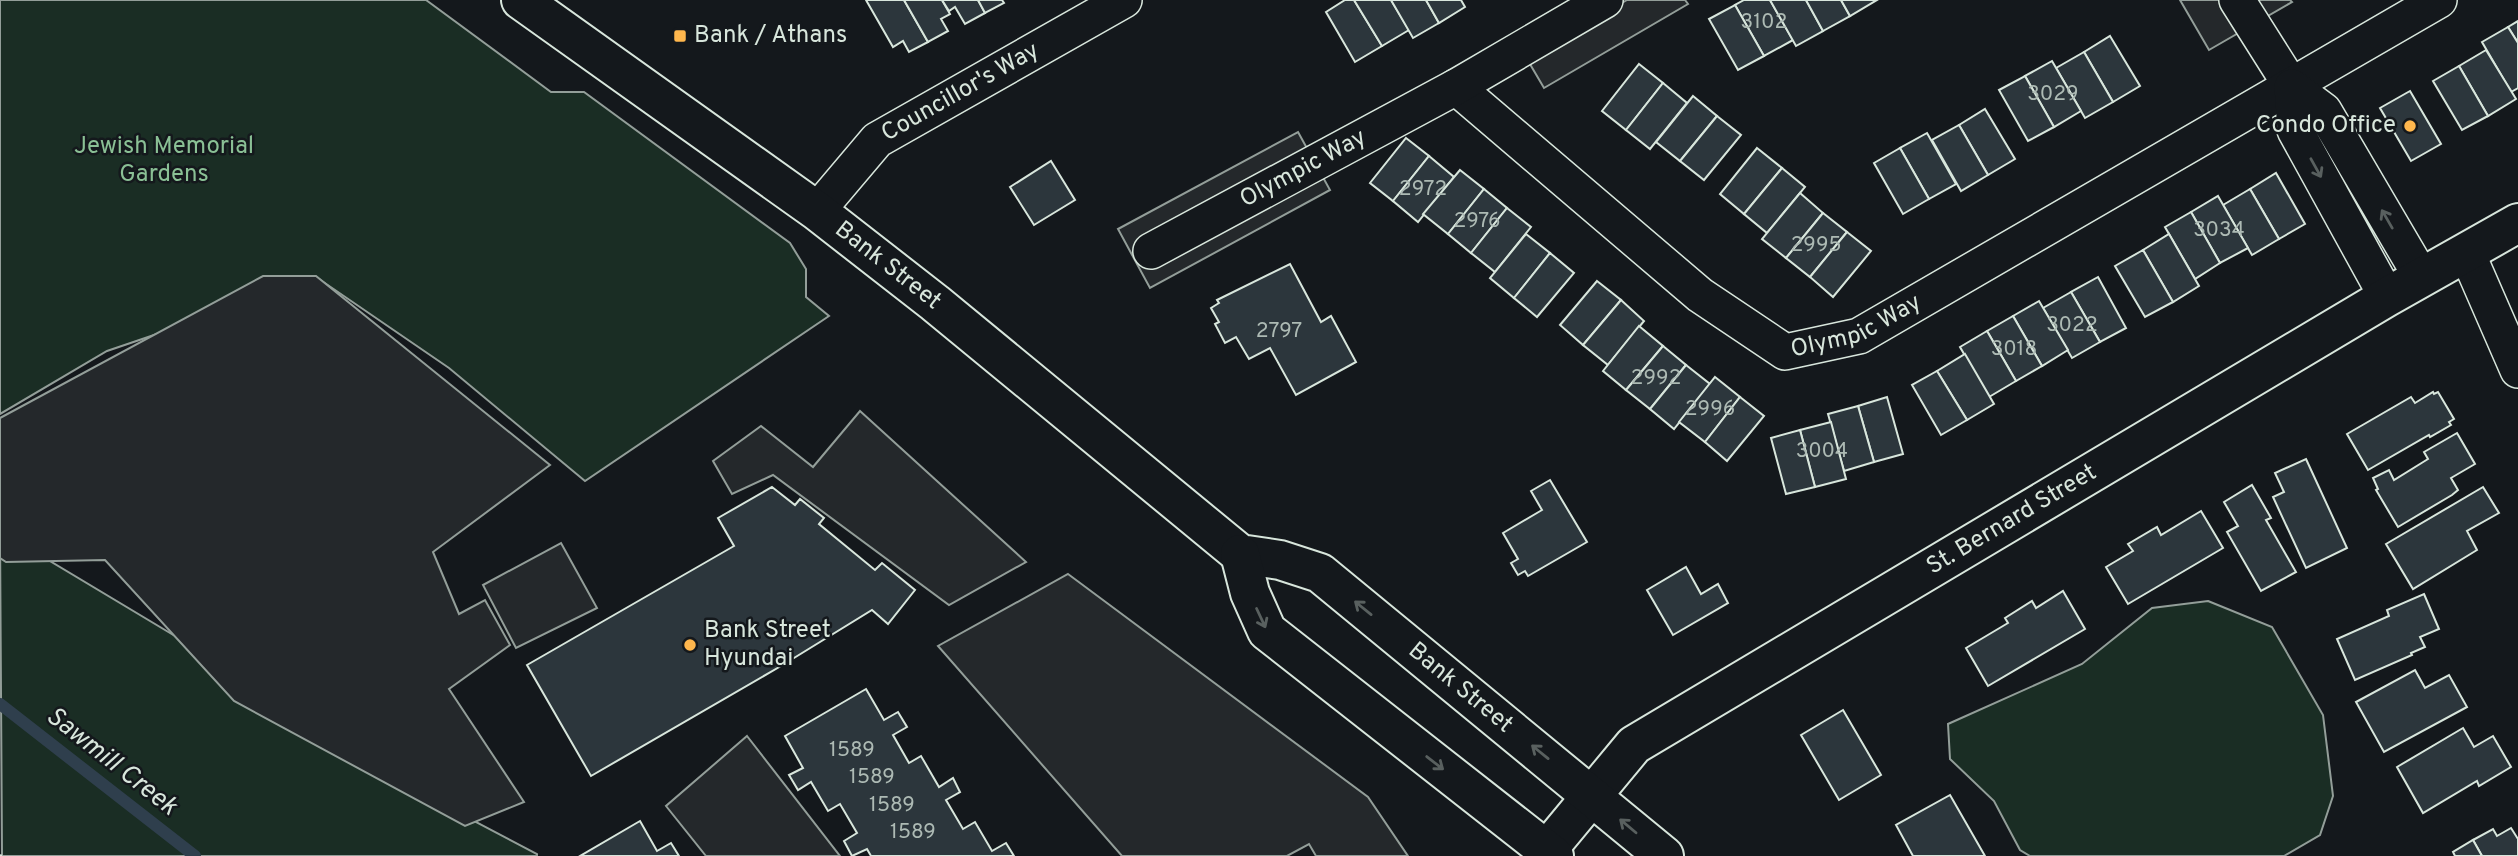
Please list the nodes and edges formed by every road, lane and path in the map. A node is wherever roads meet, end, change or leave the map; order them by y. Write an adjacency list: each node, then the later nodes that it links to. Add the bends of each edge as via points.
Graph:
1 (521, 0): 8 (main road, Bank Street)
2 (1124, 0): 8 (street, Councillor's Way, via 877,140)
3 (1605, 0): 6 (street, Olympic Way)
4 (2237, 0): 7 (street)
5 (2439, 0): 7 (street, Olympic Way)
6 (1457, 87): 7 (street, Olympic Way, via 1700,295 1785,352 1859,336); 10 (street, Olympic Way)
7 (2292, 87): 12 (street, one-way to 7, via 2324,111); 13 (street, one-way to 13, via 2295,130)
8 (817, 212): 15 (main road, Bank Street)
9 (2518, 223): 11 (main road, St. Bernard Street)
10 (1151, 251)
11 (2467, 253): 12 (main road, St. Bernard Street); 14 (street)
12 (2422, 278): 13 (main road, St. Bernard Street)
13 (2387, 297): 16 (main road, St. Bernard Street, via 1634,745)
14 (2518, 370)
15 (1240, 554): 16 (main road, Bank Street, one-way to 15, via 1320,573); 17 (main road, one-way to 17, via 1267,631)
16 (1592, 795): 17 (main road, St. Bernard Street); 18 (main road, Bank Street, one-way to 16)
17 (1547, 854)
18 (1664, 856)

